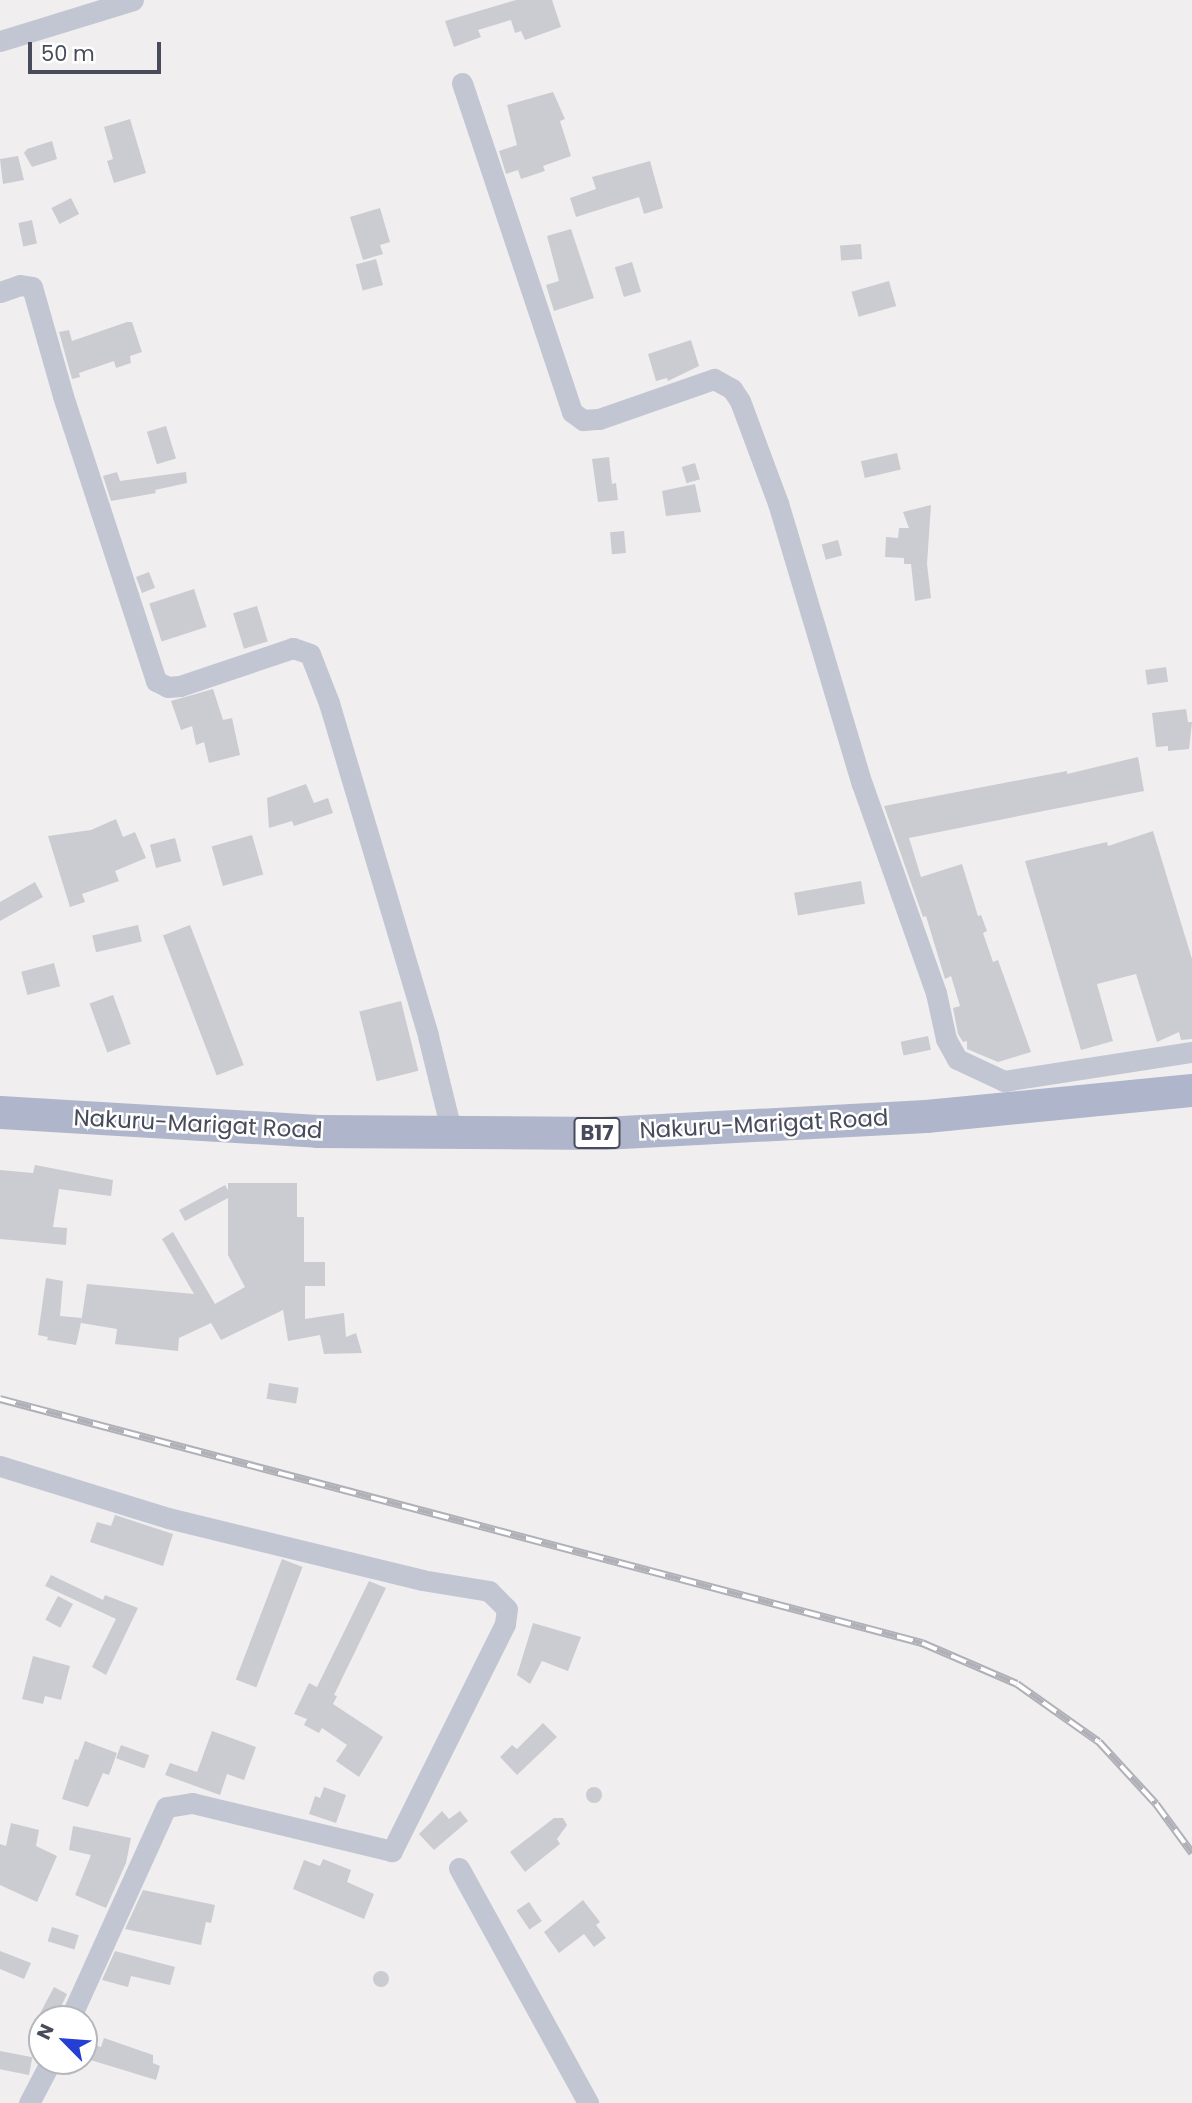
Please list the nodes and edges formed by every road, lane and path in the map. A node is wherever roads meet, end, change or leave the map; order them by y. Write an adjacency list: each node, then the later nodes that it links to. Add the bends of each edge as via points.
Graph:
1 (133, 0): 2 (street)
2 (0, 41)
3 (462, 83): 5 (street, via 572,412 583,420 599,419 714,379 732,389 740,401 778,503 862,784 936,993 946,1039 957,1059 1004,1081)
4 (0, 292): 8 (street, via 20,285 32,287 156,681 180,687 293,648 310,654 329,703 428,1036)
5 (1192, 1052)
6 (1192, 1090): 8 (main road, Nakuru-Marigat Road / B17, via 926,1116 603,1133)
7 (0, 1112): 8 (main road, Nakuru-Marigat Road / B17, via 317,1131)
8 (452, 1134)
9 (0, 1466): 11 (street, via 181,1521 422,1580 489,1591 507,1609 505,1624 392,1851 192,1804 166,1807)
10 (459, 1868): 14 (street)
11 (76, 2005)
12 (44, 2075): 13 (street)
13 (29, 2103)
14 (588, 2103)

